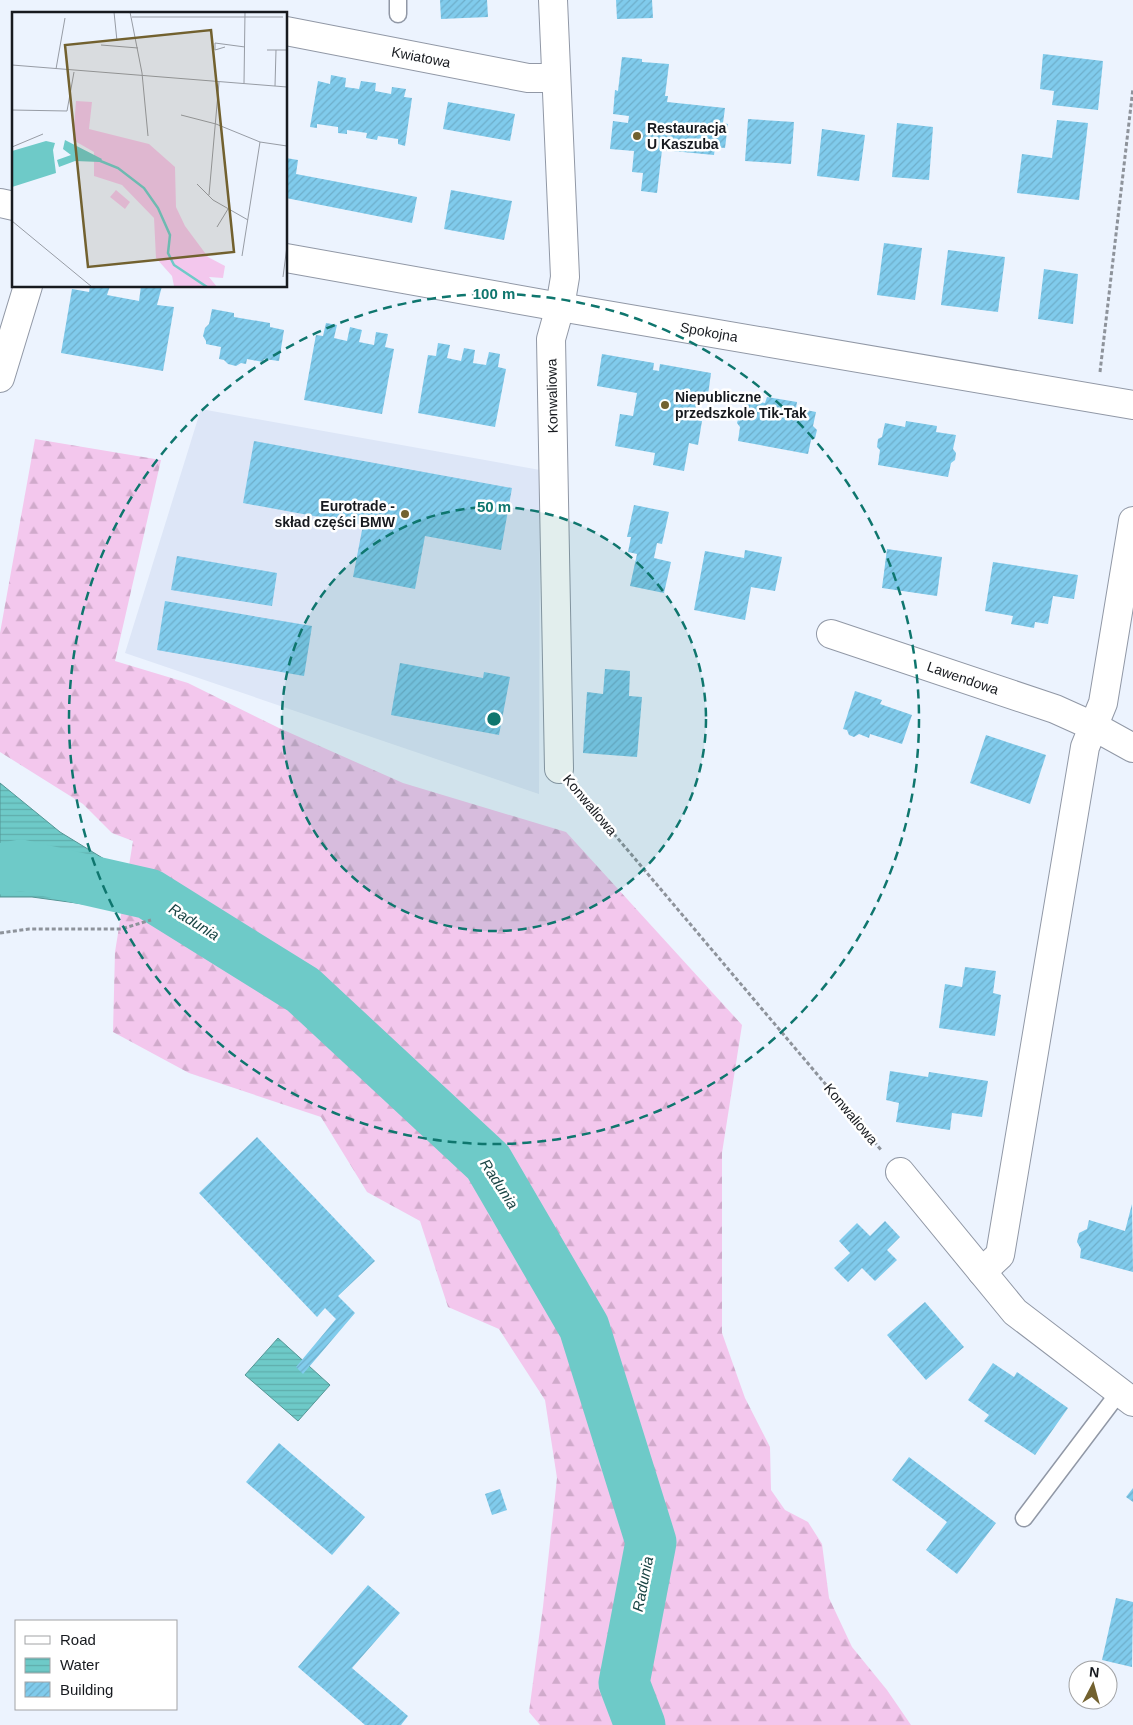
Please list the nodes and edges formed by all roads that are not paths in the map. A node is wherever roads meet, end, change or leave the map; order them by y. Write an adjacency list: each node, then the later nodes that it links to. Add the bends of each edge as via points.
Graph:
1 (553, 0): 3 (street)
2 (288, 31): 3 (street, Kwiatowa, via 528,78)
3 (556, 78): 6 (street, via 565,277)
4 (288, 258): 6 (street, Spokojna)
5 (27, 288): 7 (street)
6 (560, 307): 8 (street, Spokojna); 13 (street, Konwaliowa, via 551,340)
7 (0, 378)
8 (1133, 405)
9 (1133, 521): 11 (street, via 1103,703)
10 (830, 634): 11 (street, Lawendowa, via 1055,709)
11 (1095, 727): 12 (street, Lawendowa); 15 (street, via 1085,747 1000,1255)
12 (1133, 748)
13 (559, 769)
14 (900, 1172): 15 (street)
15 (982, 1272): 16 (street, via 1015,1312)
16 (1126, 1396): 17 (lane)
17 (1024, 1518)

